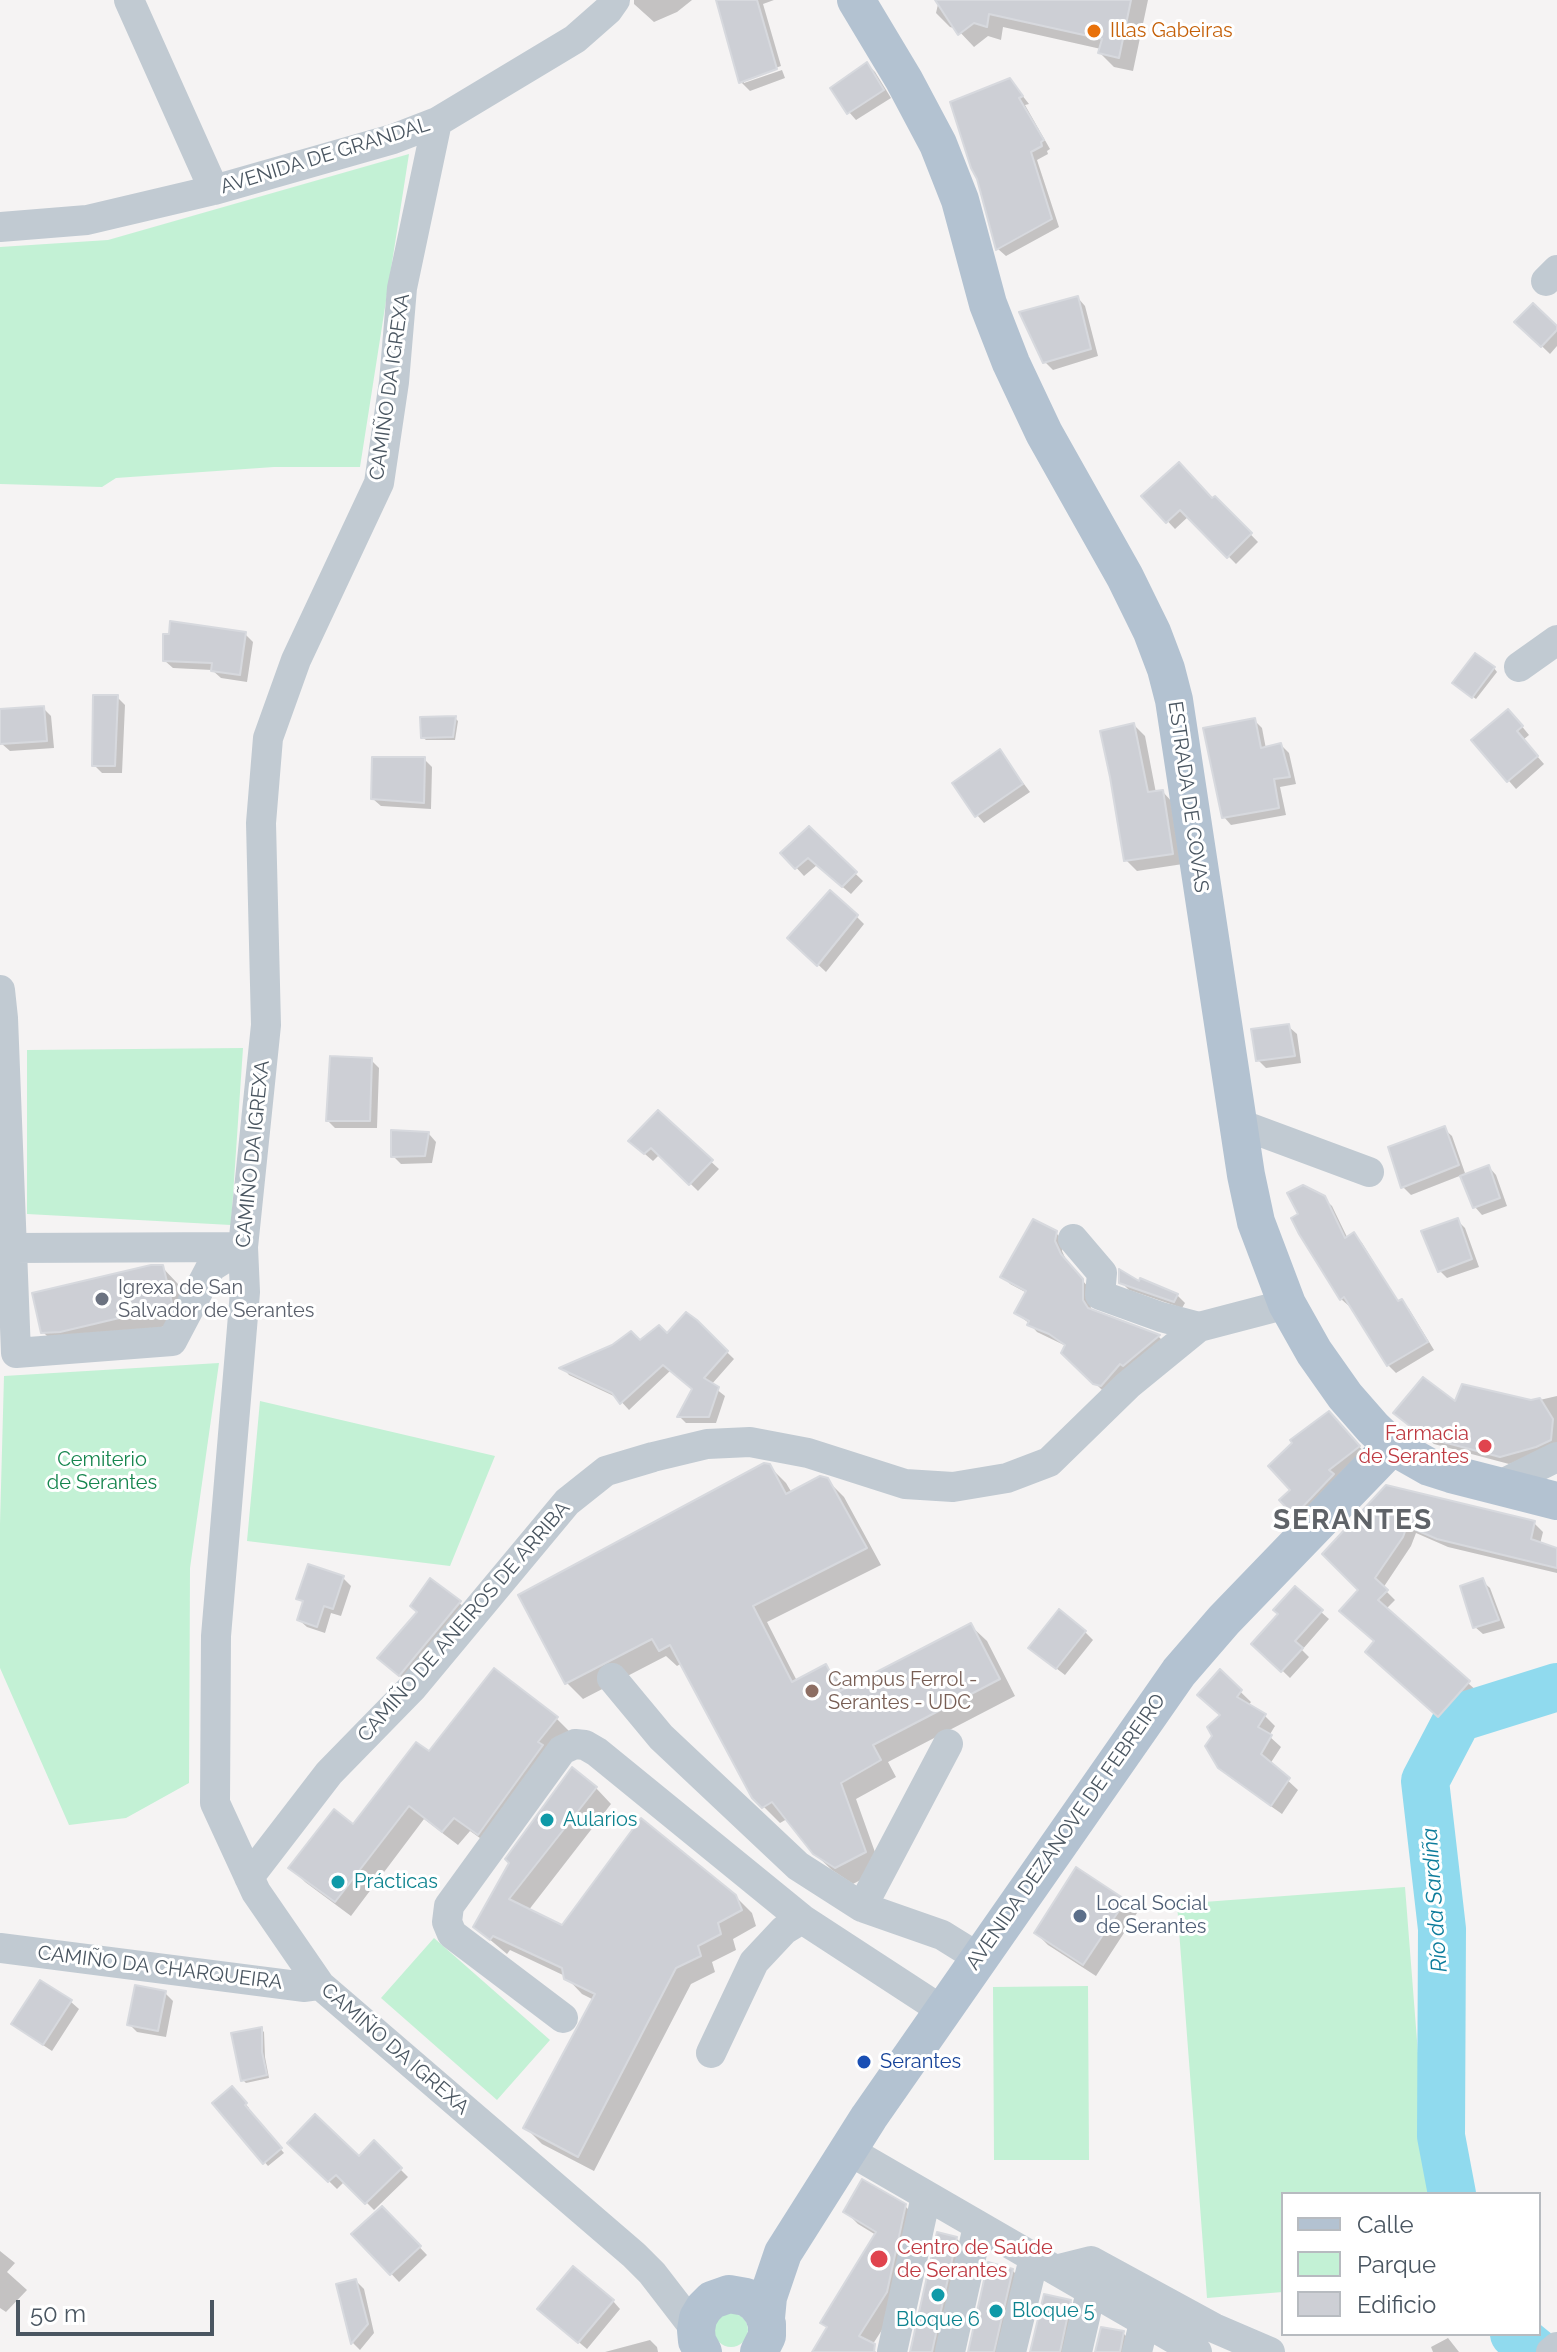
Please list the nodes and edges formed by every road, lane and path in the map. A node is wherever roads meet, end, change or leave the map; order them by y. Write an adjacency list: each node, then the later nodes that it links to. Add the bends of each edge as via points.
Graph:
1 (129, 0): 5 (street)
2 (615, 0): 4 (street, AVENIDA DE GRANDAL, via 575,39)
3 (856, 0): 10 (main road, ESTRADA DE COVAS, via 938,144 1011,363 1125,577 1166,669)
4 (437, 122): 5 (street, AVENIDA DE GRANDAL); 13 (street, CAMIÑO DA IGREXA, via 402,288 379,483 296,660 268,738 261,823 266,1025)
5 (214, 190): 6 (street, AVENIDA DE GRANDAL, via 87,220)
6 (0, 227)
7 (1557, 640): 8 (street)
8 (1519, 667)
9 (0, 990): 14 (street)
10 (1237, 1123): 11 (street); 15 (main road, ESTRADA DE COVAS, via 1256,1222)
11 (1369, 1172)
12 (1073, 1239): 16 (street, via 1102,1273 1100,1295)
13 (243, 1247): 14 (street); 14 (street, via 211,1267 172,1341 16,1353); 23 (street, CAMIÑO DA IGREXA, via 245,1292 216,1636 215,1803)
14 (12, 1248)
15 (1287, 1304): 16 (street, CAMIÑO DE ANEIROS DE ARRIBA); 17 (main road, ESTRADA DE COVAS, via 1345,1396)
16 (1199, 1327): 23 (street, CAMIÑO DE ANEIROS DE ARRIBA, via 1128,1385 1049,1462 1007,1478 953,1487 905,1484 808,1453 750,1442 707,1444 606,1471 567,1502 413,1687 329,1773)
17 (1392, 1446): 19 (main road, ESTRADA DE COVAS, via 1429,1467); 27 (main road, AVENIDA DEZANOVE DE FEBREIRO, via 1179,1672)
18 (1557, 1457): 19 (street)
19 (1498, 1486): 20 (main road, ESTRADA DE COVAS)
20 (1557, 1501)
21 (612, 1678): 24 (street, via 661,1737 798,1866)
22 (948, 1744): 24 (street)
23 (249, 1877): 28 (street, CAMIÑO DA IGREXA)
24 (862, 1907): 27 (street, via 942,1935)
25 (802, 1919): 29 (street); 30 (street, via 597,1752 575,1744 562,1750 449,1906 447,1922 452,1934); 31 (street, via 754,1962)
26 (0, 1948): 28 (street, CAMIÑO DA CHARQUEIRA)
27 (979, 1958): 29 (main road, AVENIDA DEZANOVE DE FEBREIRO)
28 (320, 1985): 37 (street, CAMIÑO DA IGREXA)
29 (943, 2011): 32 (main road, AVENIDA DEZANOVE DE FEBREIRO)
30 (563, 2018)
31 (711, 2053)
32 (848, 2150): 33 (street); 35 (main road, AVENIDA DEZANOVE DE FEBREIRO)
33 (926, 2196): 34 (street); 44 (street)
34 (978, 2226): 36 (street); 45 (street)
35 (783, 2253): 39 (main road, AVENIDA DEZANOVE DE FEBREIRO); 41 (main road, AVENIDA DEZANOVE DE FEBREIRO, via 768,2297)
36 (1045, 2264): 38 (street); 46 (street); 50 (street, via 1091,2261)
37 (652, 2273): 39 (street, via 682,2289); 42 (street)
38 (1091, 2291): 40 (street); 47 (street)
39 (726, 2295): 41 (main road, via 756,2304); 42 (main road, AVENIDA DEZANOVE DE FEBREIRO, via 712,2300 698,2318)
40 (1144, 2323): 48 (street); 49 (street)
41 (769, 2337)
42 (698, 2344)
43 (1557, 2347): 51 (street)
44 (892, 2352)
45 (950, 2352)
46 (1011, 2352)
47 (1077, 2352)
48 (1137, 2352)
49 (1197, 2352)
50 (1270, 2352)
51 (1551, 2352)

